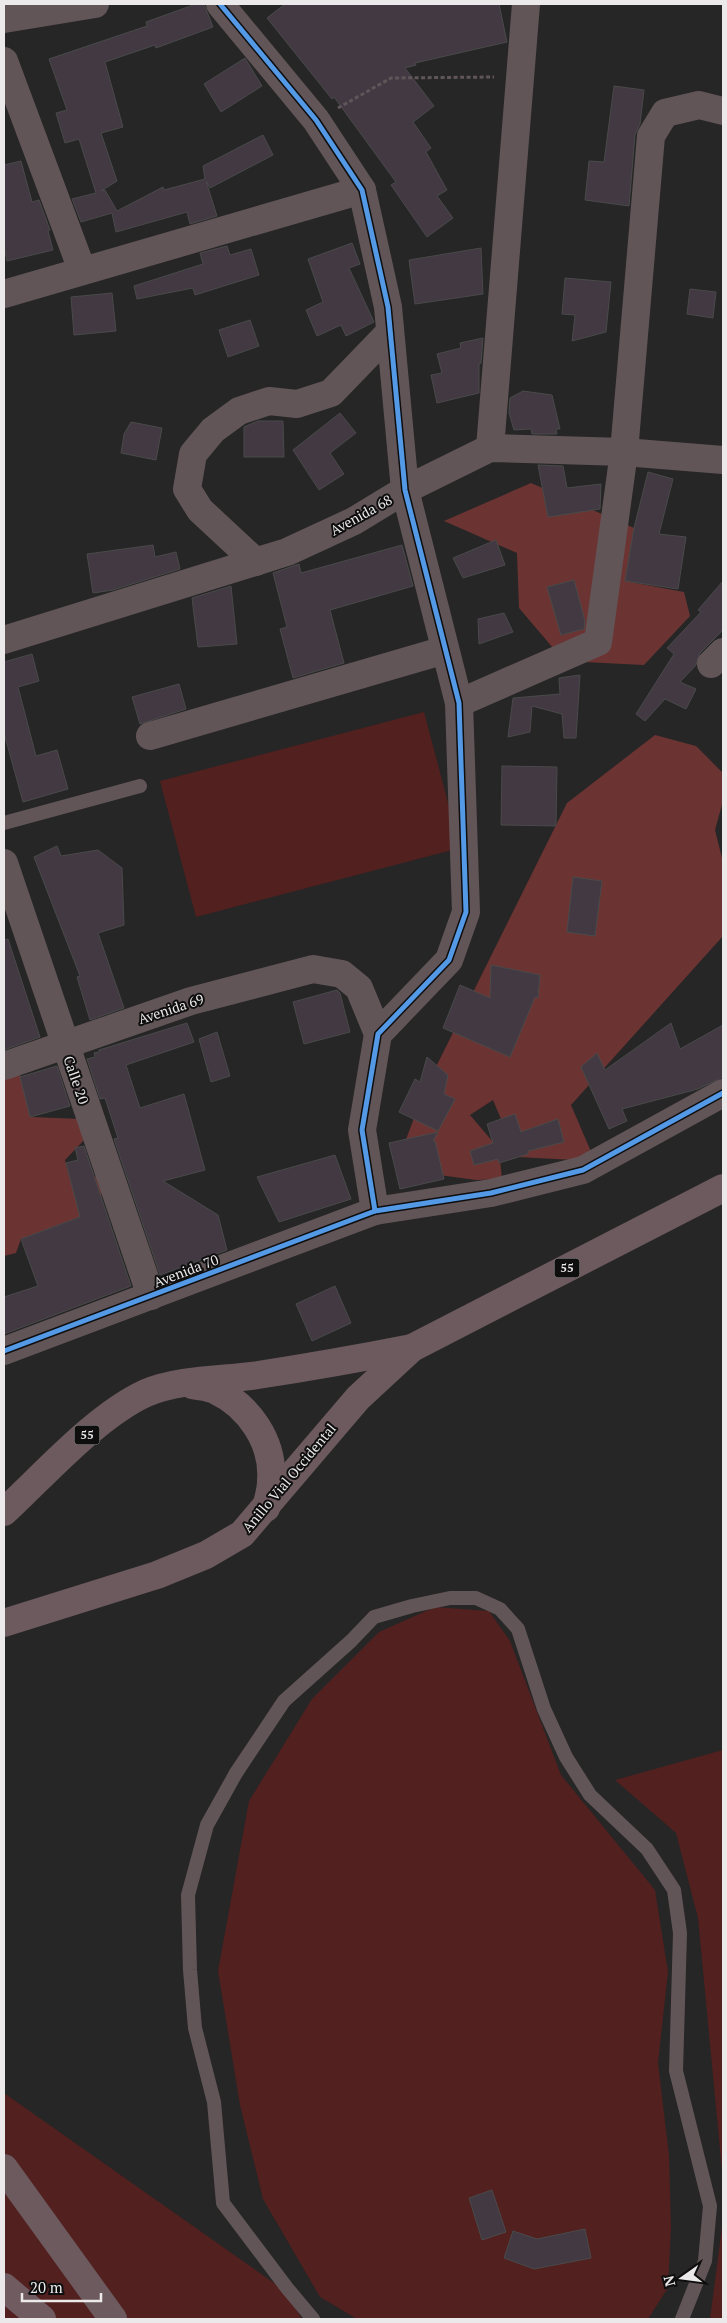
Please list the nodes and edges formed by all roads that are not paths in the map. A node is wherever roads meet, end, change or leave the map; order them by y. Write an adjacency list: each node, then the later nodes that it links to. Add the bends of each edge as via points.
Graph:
1 (95, 4): 4 (street)
2 (220, 4): 7 (street, via 316,120)
3 (526, 4): 11 (street)
4 (4, 19)
5 (4, 61): 8 (street)
6 (723, 111): 12 (street, via 699,105 665,113 651,136)
7 (362, 190): 8 (street); 10 (street, via 388,307)
8 (82, 270): 9 (street)
9 (4, 294)
10 (390, 332): 14 (street); 15 (street, via 331,393 297,404 269,401 239,411 213,430 192,454 187,489 200,510)
11 (490, 448): 12 (street, Avenida 68); 14 (street, Avenida 68)
12 (624, 452): 13 (street, Avenida 68); 18 (street, via 598,642)
13 (723, 460)
14 (405, 490): 15 (street, Avenida 68, via 354,521); 17 (street)
15 (256, 562): 16 (street, Avenida 68)
16 (4, 640)
17 (444, 650): 18 (street); 19 (street)
18 (459, 703): 23 (street, via 466,912 449,960)
19 (150, 736)
20 (140, 786): 21 (lane)
21 (4, 822)
22 (4, 863): 24 (street, Calle 20)
23 (378, 1034): 24 (street, Avenida 69, via 359,988 342,974 313,969 191,1001); 28 (street, via 362,1130)
24 (64, 1045): 25 (street, Avenida 69); 29 (street, Calle 20)
25 (4, 1066)
26 (723, 1093): 28 (street, Avenida 70, via 583,1170 491,1194)
27 (723, 1188): 30 (highway, Anillo Vial Occidental / 55)
28 (376, 1211): 29 (street, Avenida 70)
29 (151, 1296): 31 (street, Avenida 70)
30 (412, 1348): 32 (highway, Anillo Vial Occidental / 55, via 257,1375); 33 (highway, Anillo Vial Occidental / 55, via 358,1398)
31 (4, 1351)
32 (186, 1383): 33 (highway, via 214,1390 238,1404 257,1425 268,1451 272,1480); 34 (highway, Anillo Vial Occidental / 55, via 148,1393 123,1406 93,1429)
33 (266, 1508): 35 (highway, Anillo Vial Occidental / 55, via 242,1534 206,1555 157,1575)
34 (4, 1512)
35 (4, 1623)
36 (4, 2168): 39 (highway)
37 (4, 2287): 38 (main road)
38 (42, 2319)
39 (113, 2319)
40 (313, 2319): 41 (lane, via 223,2203 214,2102 195,2028 188,1895 207,1825 236,1773 284,1701 374,1617 450,1598 476,1598 500,1609 518,1630 544,1709 566,1756 590,1795 646,1849 674,1890 680,1933 676,2071 710,2206 705,2261)
41 (682, 2319)

